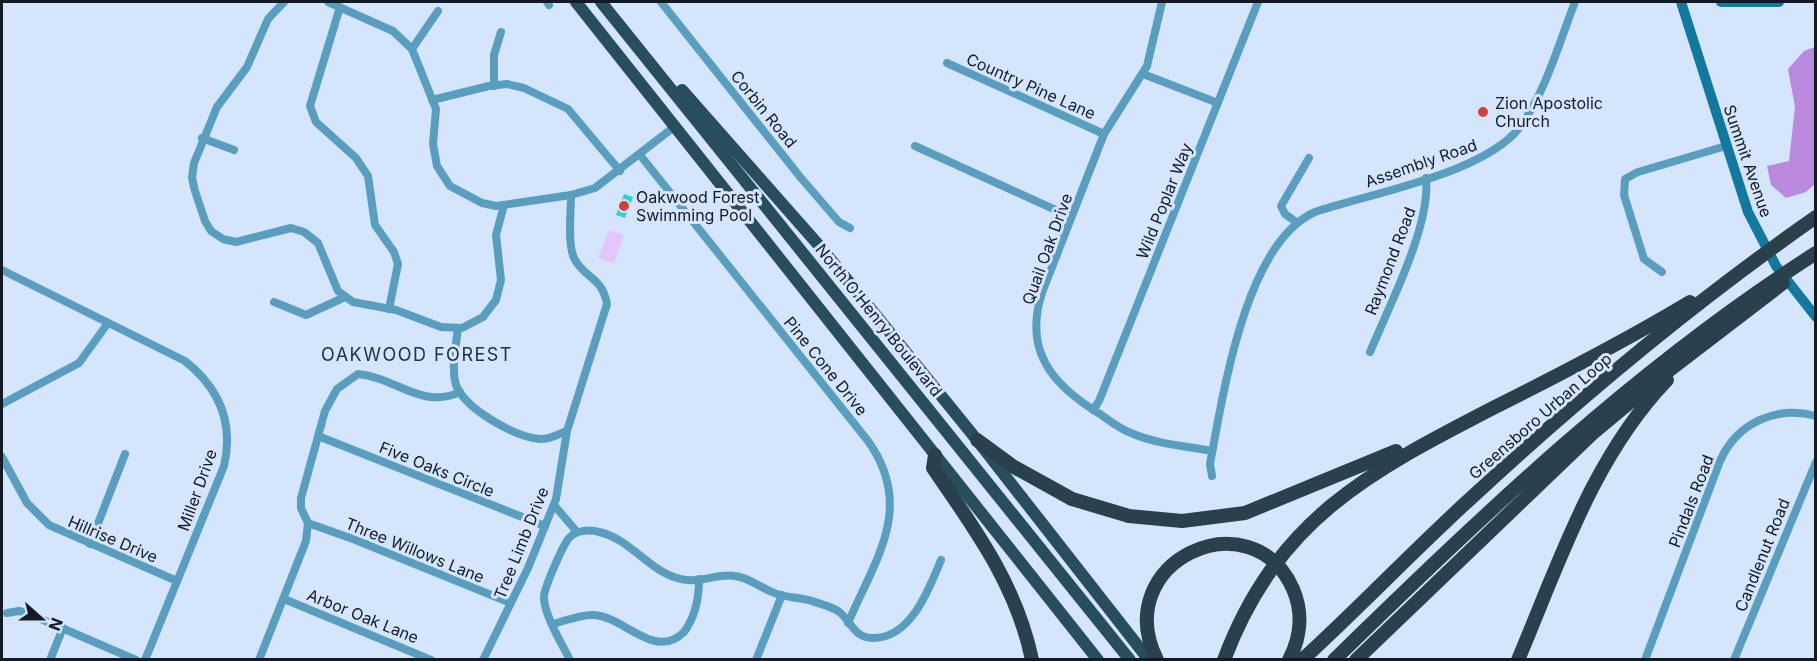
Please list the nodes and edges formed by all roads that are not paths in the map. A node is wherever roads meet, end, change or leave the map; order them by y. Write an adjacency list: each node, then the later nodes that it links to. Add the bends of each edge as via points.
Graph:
1 (284, 2): 24 (street, via 268,19 247,67 217,107)
2 (328, 2): 12 (street)
3 (576, 2): 22 (highway)
4 (601, 2): 14 (highway, North O'Henry Boulevard)
5 (661, 2): 37 (street, Corbin Road, via 807,186 839,222)
6 (1162, 2): 18 (street, Quail Oak Drive, via 1157,33)
7 (1258, 2): 21 (street, Wild Poplar Way)
8 (1575, 2): 31 (street, Assembly Road, via 1520,127 1488,154)
9 (1681, 2): 26 (main road, Summit Avenue)
10 (1721, 2): 11 (main road)
11 (1779, 2)
12 (340, 7): 16 (street, via 393,31); 45 (street, via 310,106 315,122 356,158 368,176 375,225 398,264)
13 (438, 11): 16 (street)
14 (611, 13): 58 (highway, via 823,250); 90 (highway, North O'Henry Boulevard)
15 (501, 32): 19 (street, via 494,55)
16 (412, 49): 20 (street)
17 (947, 63): 23 (street, Country Pine Lane)
18 (1143, 74): 21 (street); 23 (street, Quail Oak Drive)
19 (494, 86): 20 (street); 30 (street, via 524,88 568,109)
20 (432, 100): 33 (street, via 436,109 434,153 443,179 471,200)
21 (1218, 103): 53 (street, Wild Poplar Way)
22 (674, 127): 28 (street); 61 (highway)
23 (1104, 134): 34 (street, Quail Oak Drive)
24 (202, 138): 27 (street); 43 (street, via 192,178 212,231 236,242 291,228 304,232 317,242 334,285)
25 (915, 146): 34 (street)
26 (1726, 146): 41 (street, via 1625,179 1624,195 1644,259); 46 (main road, Summit Avenue, via 1758,234)
27 (234, 150)
28 (640, 155): 30 (street); 77 (street, Pine Cone Drive, via 882,463 890,485 890,518)
29 (1309, 158): 36 (street, via 1281,206)
30 (620, 171): 32 (street, via 595,188)
31 (1426, 178): 36 (street, Assembly Road, via 1327,208); 50 (street, Raymond Road, via 1426,206 1420,229)
32 (571, 195): 33 (street); 56 (street, Tree Limb Drive, via 572,253 580,267 600,283 607,304)
33 (504, 205): 48 (street, via 496,235 501,286 496,300 483,317)
34 (1071, 217): 53 (street, Quail Oak Drive, via 1038,304 1038,339 1051,375 1064,391)
35 (1815, 217): 42 (highway, Greensboro Urban Loop)
36 (1296, 222): 59 (street, Assembly Road, via 1272,254 1248,305 1231,360)
37 (850, 228)
38 (1815, 253): 96 (highway, via 1732,309 1587,424 1483,516)
39 (1815, 258): 49 (highway)
40 (2, 270): 47 (street, Miller Drive)
41 (1662, 272)
42 (1736, 274): 54 (highway, via 1616,345); 95 (highway, Greensboro Urban Loop, via 1503,468)
43 (345, 297): 44 (street, via 306,315); 45 (street, via 362,306)
44 (274, 302)
45 (389, 309): 48 (street, via 435,326)
46 (1815, 317)
47 (108, 323): 52 (street, via 79,363); 72 (street, Miller Drive, via 198,371 210,384 226,420 224,466)
48 (458, 328): 51 (street, via 454,370)
49 (1708, 342): 97 (highway, via 1594,432); 98 (highway, via 1647,402 1613,448)
50 (1370, 352)
51 (460, 392): 56 (street, via 466,402 486,417 531,437 546,439); 57 (street, via 432,399 358,374 335,392)
52 (2, 404)
53 (1093, 410): 59 (street, Quail Oak Drive, via 1130,433)
54 (1483, 413): 58 (highway, via 1261,508 1182,521 1129,516 1072,499); 93 (highway, via 1364,479 1322,513 1285,552 1252,599)
55 (1815, 416): 99 (street, Pindals Road, via 1790,412 1766,417 1746,428 1730,444 1720,461)
56 (567, 431): 65 (street, Tree Limb Drive)
57 (318, 436): 66 (street, via 301,498); 67 (street, Five Oaks Circle)
58 (977, 441): 91 (highway)
59 (1212, 451): 64 (street, Assembly Road)
60 (125, 454): 69 (street)
61 (935, 455): 88 (highway, via 933,468 982,539 1009,588); 89 (highway)
62 (2, 457): 69 (street, Hillrise Drive, via 37,515 49,525)
63 (1815, 462): 100 (street, Candlenut Road)
64 (1212, 476)
65 (554, 505): 67 (street, Tree Limb Drive); 68 (street)
66 (308, 523): 74 (street, via 306,541); 75 (street, Three Willows Lane)
67 (545, 526): 75 (street, Tree Limb Drive)
68 (577, 532): 71 (street, via 598,531 636,550 660,571 679,579); 78 (street, via 569,538 544,597)
69 (90, 544): 72 (street, Hillrise Drive)
70 (941, 560): 77 (street, via 924,601 905,623 886,635 872,638 858,634)
71 (699, 579): 73 (street, via 733,575); 78 (street, via 699,599 688,626 667,645 644,640 607,618 593,615)
72 (177, 580): 82 (street, Miller Drive)
73 (782, 595): 77 (street, via 835,609); 87 (street)
74 (284, 599): 83 (street); 84 (street, Arbor Oak Lane)
75 (511, 603): 85 (street, Tree Limb Drive)
76 (7, 613): 79 (street, via 19,610)
77 (848, 623)
78 (553, 624): 86 (street)
79 (63, 628): 80 (street); 81 (street)
80 (50, 660)
81 (136, 660)
82 (145, 660)
83 (259, 660)
84 (431, 660)
85 (483, 660)
86 (570, 660)
87 (756, 660)
88 (1032, 660)
89 (1098, 660)
90 (1130, 660)
91 (1149, 660)
92 (1157, 660): 94 (highway, via 1149,641 1147,620 1158,581 1187,552 1218,544 1238,545 1263,555 1291,584 1300,625)
93 (1224, 660)
94 (1289, 660)
95 (1302, 660)
96 (1334, 660)
97 (1356, 660)
98 (1518, 660)
99 (1645, 660)
100 (1734, 660)

